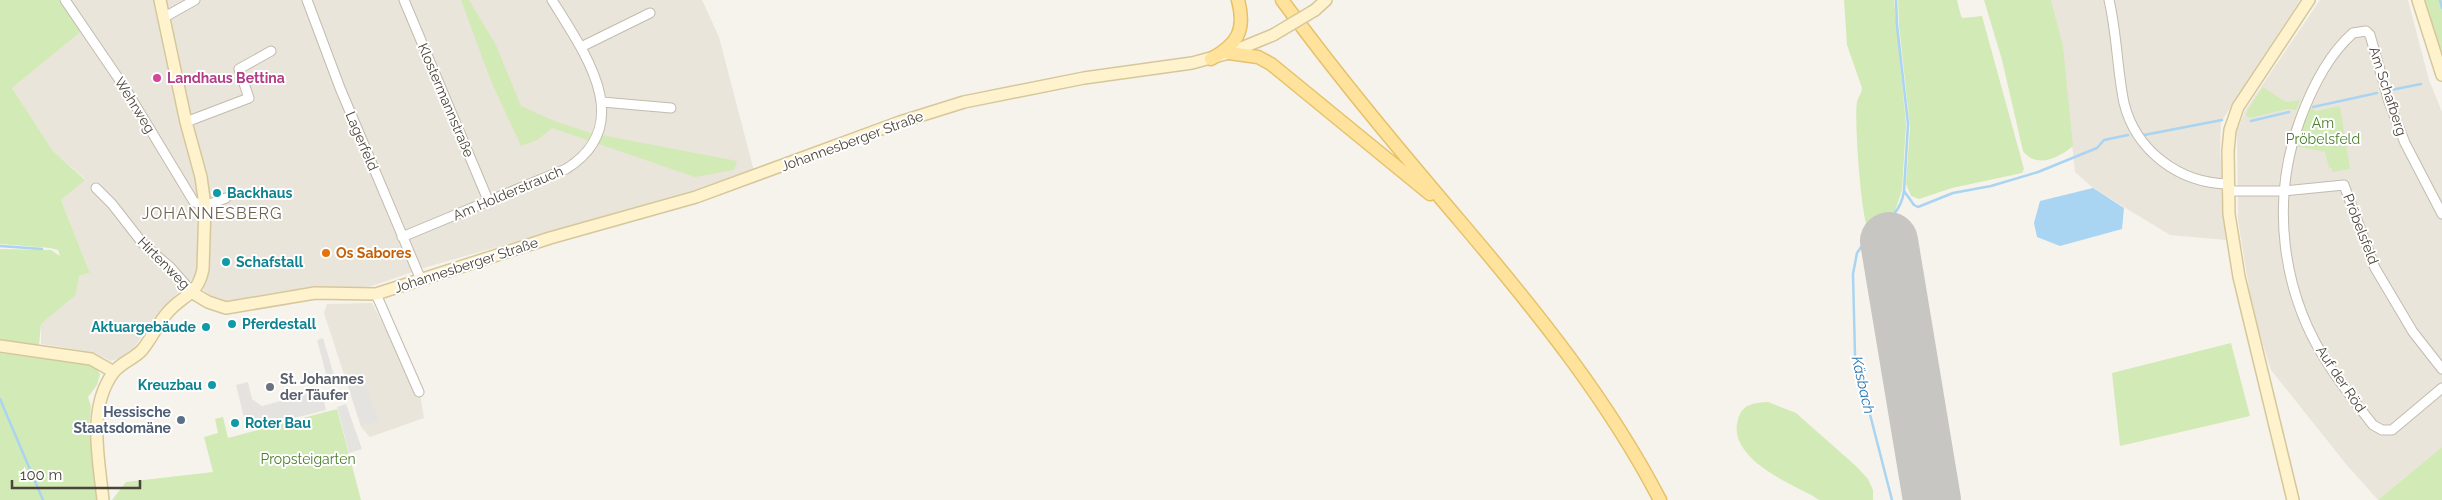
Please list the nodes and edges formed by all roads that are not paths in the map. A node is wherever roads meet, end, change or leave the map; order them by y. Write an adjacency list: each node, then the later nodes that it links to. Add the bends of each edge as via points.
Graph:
1 (65, 0): 28 (street, Wehrweg, via 125,88 194,202)
2 (160, 0): 14 (street)
3 (195, 0): 14 (street)
4 (307, 0): 31 (street, Lagerfeld)
5 (404, 0): 27 (street, Klostermannstraße)
6 (552, 0): 15 (street, Am Holderstrauch)
7 (1238, 0): 18 (main road, via 1242,22 1237,38)
8 (1282, 0): 30 (main road)
9 (1326, 0): 17 (street, Johannesberger Straße, bridge, via 1273,35)
10 (2109, 0): 23 (street, Pröbelsfeld, via 2125,104 2137,134 2158,159 2175,171 2202,182)
11 (2309, 0): 23 (street, via 2238,107 2230,130)
12 (2418, 0): 19 (street)
13 (650, 14): 15 (street)
14 (163, 18): 22 (street)
15 (581, 47): 20 (street, Am Holderstrauch)
16 (271, 50): 22 (street, via 239,69 249,98)
17 (1229, 53): 18 (street, Johannesberger Straße); 30 (main road, via 1258,57 1272,64 1435,198)
18 (1212, 59): 32 (street, Johannesberger Straße, via 1084,78 964,102 696,196)
19 (2442, 75)
20 (602, 102): 21 (street); 27 (street, Am Holderstrauch, via 603,114 596,140 578,161 566,169)
21 (671, 108)
22 (186, 122): 28 (street)
23 (2228, 187): 25 (street, Pröbelsfeld); 42 (street, via 2237,263)
24 (96, 188): 33 (street, Hirtenweg, via 144,245)
25 (2284, 192): 29 (street, Am Schafberg, via 2293,138 2306,104 2324,69 2347,38 2366,31 2405,144); 36 (street, Pröbelsfeld, via 2344,185 2375,268 2413,332); 38 (street, Auf der Röd, via 2287,263 2305,321 2329,366 2373,425 2382,430 2392,430)
26 (226, 198): 28 (street)
27 (488, 200): 31 (street, Am Holderstrauch)
28 (205, 206): 33 (street, via 203,269)
29 (2442, 214)
30 (1464, 226): 41 (main road, via 1581,372 1629,445)
31 (402, 237): 32 (street, Lagerfeld)
32 (421, 280): 34 (street, Johannesberger Straße)
33 (193, 293): 34 (street, Johannesberger Straße, via 226,308 315,292); 37 (street, via 168,313 140,353)
34 (376, 294): 39 (street, Johannesberger Straße)
35 (0, 346): 37 (street, via 91,359)
36 (2442, 369)
37 (114, 372): 40 (street, via 103,392 98,413)
38 (2442, 388)
39 (419, 392)
40 (103, 500)
41 (1660, 500)
42 (2293, 500)

